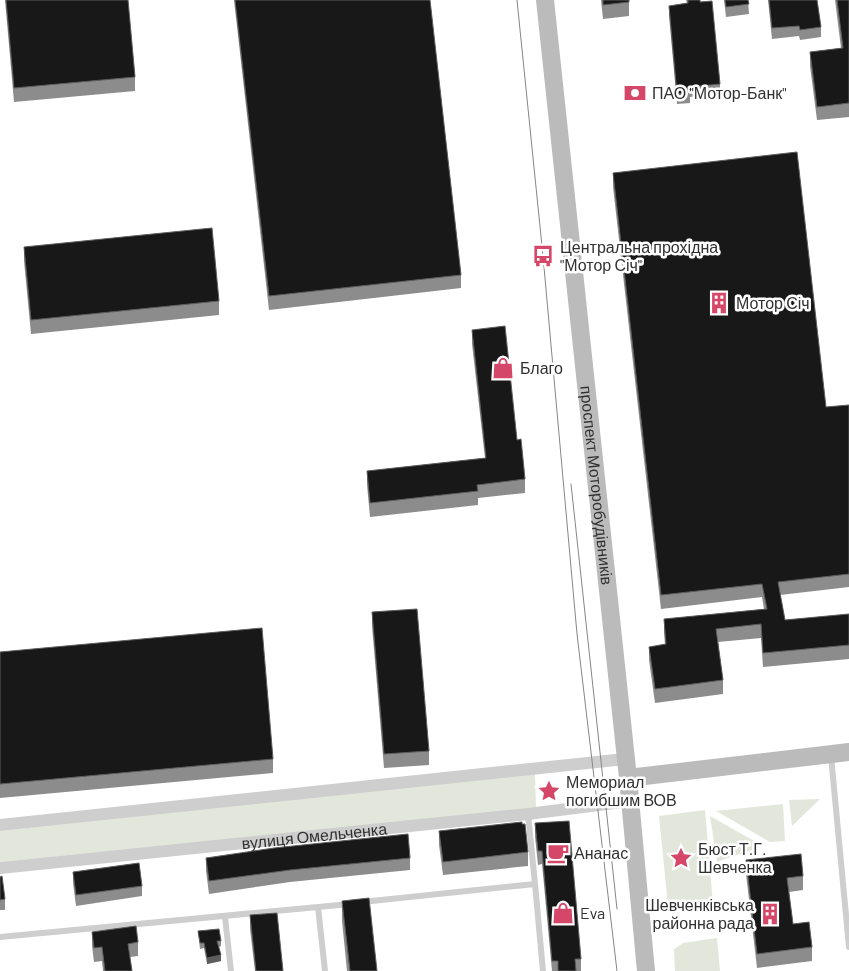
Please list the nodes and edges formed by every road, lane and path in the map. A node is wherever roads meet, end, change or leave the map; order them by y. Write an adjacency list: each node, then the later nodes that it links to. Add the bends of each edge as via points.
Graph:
1 (545, 0): 4 (main road, проспект Моторобудівників)
2 (849, 752): 3 (main road)
3 (831, 754): 5 (main road); 14 (lane)
4 (625, 759): 5 (main road, проспект Моторобудівників); 8 (street)
5 (628, 778): 6 (main road, проспект Моторобудівників)
6 (630, 801): 7 (street, вулиця Омельченка); 18 (main road, проспект Моторобудівників)
7 (528, 814): 9 (street, вулиця Омельченка); 10 (lane)
8 (0, 825)
9 (0, 868)
10 (535, 884): 11 (lane); 17 (lane)
11 (318, 907): 12 (lane); 16 (lane)
12 (225, 916): 13 (lane); 15 (lane)
13 (0, 937)
14 (849, 947)
15 (231, 971)
16 (325, 971)
17 (543, 971)
18 (646, 971)

